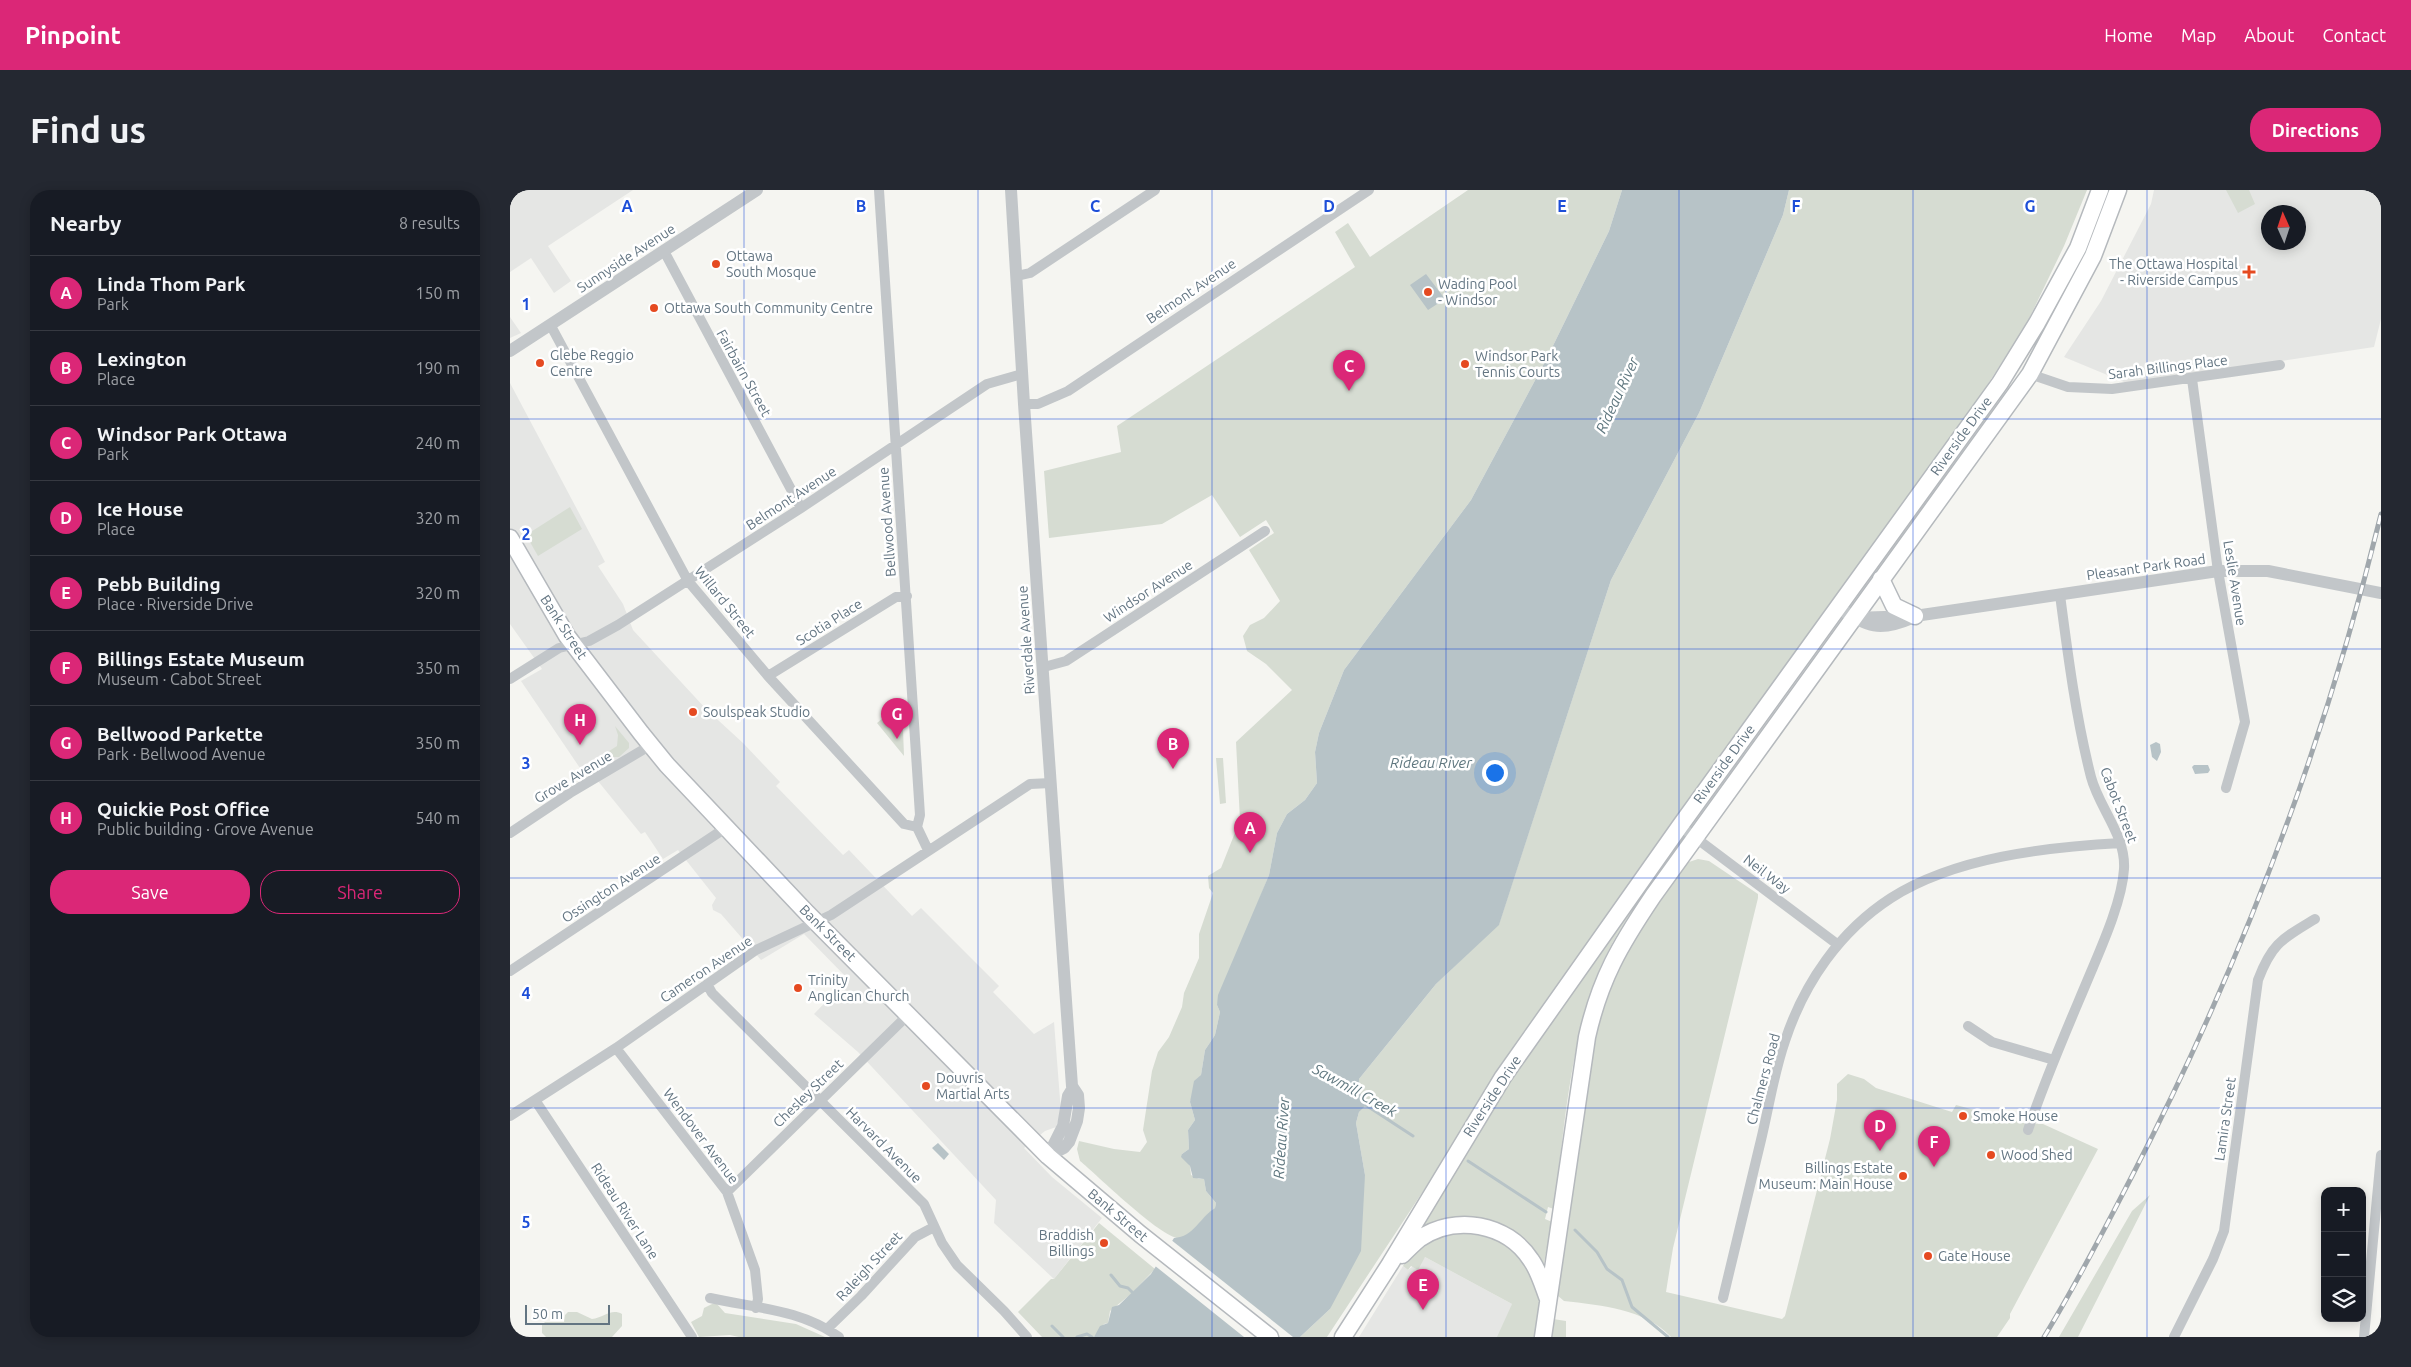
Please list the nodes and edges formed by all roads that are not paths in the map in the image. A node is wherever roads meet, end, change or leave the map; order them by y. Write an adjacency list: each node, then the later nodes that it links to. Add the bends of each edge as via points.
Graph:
1 (757, 190): 8 (street, Sunnyside Avenue)
2 (879, 190): 17 (street, Bellwood Avenue)
3 (1012, 190): 9 (street, Riverdale Avenue)
4 (1154, 190): 9 (street, via 1030,273)
5 (1369, 190): 16 (street, Belmont Avenue, via 1068,391 1038,404)
6 (2100, 190): 27 (main road, Riverside Drive, via 2078,248 2000,383)
7 (2118, 190): 14 (main road, Riverside Drive, via 2093,256)
8 (664, 251): 10 (street, Sunnyside Avenue); 18 (street, Fairbairn Street)
9 (1016, 276): 13 (street, Riverdale Avenue)
10 (552, 326): 11 (street, Sunnyside Avenue); 23 (street, Willard Street)
11 (510, 350)
12 (2280, 365): 15 (street, Sarah Billings Place)
13 (1022, 374): 16 (street, Riverdale Avenue); 17 (street, Belmont Avenue, via 987,384)
14 (2030, 374): 15 (street, Sarah Billings Place, via 2068,387 2112,389); 22 (main road, Riverside Drive)
15 (2192, 379): 21 (street, Leslie Avenue)
16 (1024, 404): 31 (street, Riverdale Avenue)
17 (896, 445): 18 (street, Belmont Avenue); 26 (street, Bellwood Avenue)
18 (801, 508): 23 (street, Belmont Avenue)
19 (1265, 531): 31 (street, Windsor Avenue, via 1066,661)
20 (510, 538): 30 (main road, Bank Street)
21 (2218, 571): 24 (street, Pleasant Park Road, via 2248,570 2285,575); 25 (street, Pleasant Park Road); 36 (street, Leslie Avenue, via 2244,722)
22 (1881, 579): 28 (main road, via 1894,606); 29 (main road, Riverside Drive)
23 (688, 581): 30 (street, Belmont Avenue, via 618,625); 32 (street, Willard Street)
24 (2381, 594)
25 (2060, 595): 28 (street, Pleasant Park Road); 42 (street, Cabot Street, via 2092,779)
26 (907, 596): 32 (street, Scotia Place, via 896,597); 39 (street, Bellwood Avenue, via 920,815)
27 (1839, 608): 29 (street); 37 (main road, Riverside Drive)
28 (1915, 616): 29 (street, Pleasant Park Road)
29 (1853, 618): 41 (main road, Riverside Drive)
30 (574, 646): 33 (street, Belmont Avenue, via 559,648); 34 (main road, Bank Street)
31 (1044, 667): 35 (street, Riverdale Avenue)
32 (768, 676): 39 (street, Willard Street, via 904,824)
33 (510, 679)
34 (651, 745): 38 (main road, Bank Street); 40 (street, Grove Avenue)
35 (1051, 783): 43 (street, Cameron Avenue, via 1030,784); 57 (street, Riverdale Avenue, via 1073,1088 1078,1095 1079,1108 1074,1129 1064,1148)
36 (2226, 788)
37 (1680, 826): 41 (street, Neil Way); 62 (main road, Riverside Drive, via 1503,1077)
38 (727, 827): 45 (main road, Bank Street); 47 (street, Ossington Avenue)
39 (918, 827): 43 (street, Bellwood Avenue)
40 (510, 833)
41 (1696, 837): 46 (street, Neil Way); 65 (main road, Riverside Drive, via 1620,946 1595,1000)
42 (2121, 843): 46 (street, Chalmers Road, via 1988,859 1921,882 1870,913); 52 (street, Cabot Street, via 2122,882 2104,942)
43 (928, 850): 45 (street, Cameron Avenue)
44 (2315, 919): 74 (street, Lamira Street, via 2279,942 2267,956 2258,980 2224,1231)
45 (816, 922): 48 (street, Cameron Avenue, via 756,950); 49 (main road, Bank Street)
46 (1838, 944): 64 (street, Chalmers Road, via 1810,984 1785,1041)
47 (510, 971)
48 (707, 984): 51 (street, Cameron Avenue); 54 (street, Harvard Avenue, via 775,1058)
49 (908, 1015): 54 (street, Chesley Street); 57 (main road, Bank Street)
50 (1968, 1026): 52 (street, via 1992,1042)
51 (616, 1048): 53 (street, Cameron Avenue); 59 (street, Wendover Avenue)
52 (2054, 1060): 56 (street, Cabot Street)
53 (535, 1100): 55 (street, Cameron Avenue); 68 (street, Rideau River Lane)
54 (820, 1100): 59 (street, Chesley Street); 60 (street, Harvard Avenue, via 924,1204)
55 (510, 1116)
56 (2028, 1130)
57 (1048, 1156): 71 (main road, Bank Street)
58 (2381, 1156): 61 (street)
59 (727, 1192): 66 (street, Wendover Avenue, via 755,1270)
60 (934, 1227): 67 (street, Raleigh Street, via 914,1237); 70 (street, Harvard Avenue, via 956,1265)
61 (2377, 1236): 75 (street)
62 (1390, 1264): 65 (main road, via 1420,1239 1436,1231 1457,1225 1492,1228 1516,1243 1532,1260); 72 (main road, Riverside Drive)
63 (710, 1298): 66 (street)
64 (1723, 1298)
65 (1548, 1300): 73 (main road, Riverside Drive)
66 (756, 1308): 67 (street, via 795,1314)
67 (827, 1329): 69 (street)
68 (692, 1337)
69 (839, 1337)
70 (1026, 1337)
71 (1270, 1337)
72 (1342, 1337)
73 (1543, 1337)
74 (2174, 1337)
75 (2364, 1337)

